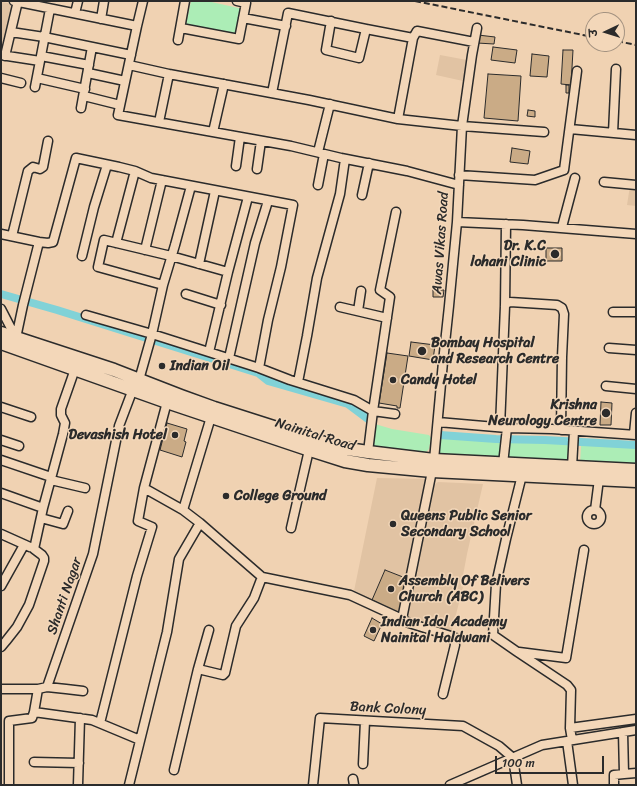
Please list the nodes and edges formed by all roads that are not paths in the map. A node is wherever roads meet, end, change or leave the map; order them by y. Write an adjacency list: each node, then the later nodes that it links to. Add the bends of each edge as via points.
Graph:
1 (17, 1): 7 (street); 17 (street)
2 (78, 1): 8 (street)
3 (104, 1): 9 (street)
4 (143, 1): 12 (street)
5 (185, 1): 14 (street)
6 (237, 1): 10 (street, via 246,3)
7 (50, 9): 8 (street); 18 (street)
8 (75, 14): 9 (street)
9 (101, 18): 12 (street)
10 (243, 18): 13 (street); 14 (street, via 239,38)
11 (331, 21): 13 (street, via 288,13); 15 (street); 15 (street, via 326,50 359,58)
12 (136, 26): 23 (street)
13 (286, 26): 36 (street)
14 (181, 28): 20 (street)
15 (366, 28): 19 (street)
16 (477, 28): 21 (street, Awas Vikas Road)
17 (11, 32): 18 (street); 24 (street)
18 (44, 37): 22 (street); 25 (street)
19 (413, 38): 21 (street, via 417,31); 40 (street)
20 (178, 40)
21 (474, 42): 42 (street, Awas Vikas Road)
22 (92, 47): 23 (street); 27 (street)
23 (131, 55): 26 (street)
24 (3, 56): 25 (street)
25 (40, 59): 27 (street); 35 (street, via 36,82)
26 (129, 65): 30 (street); 32 (street)
27 (88, 69): 32 (street); 35 (street)
28 (616, 69): 46 (street)
29 (577, 71): 43 (street)
30 (169, 74): 34 (street); 41 (street)
31 (1, 78): 33 (street)
32 (125, 81): 38 (street)
33 (21, 83)
34 (224, 84): 36 (street); 44 (street)
35 (84, 93): 38 (street); 39 (street)
36 (272, 93): 37 (street)
37 (330, 104): 40 (street); 51 (street)
38 (120, 105): 41 (street, via 118,115)
39 (81, 108)
40 (398, 119): 42 (street)
41 (159, 122): 44 (street)
42 (462, 126): 45 (street); 58 (street, Awas Vikas Road)
43 (570, 129): 46 (street); 58 (street, via 564,170 535,180)
44 (213, 132): 48 (street)
45 (544, 132)
46 (613, 133): 47 (street)
47 (636, 135)
48 (240, 137): 49 (street); 55 (street)
49 (261, 141): 51 (street); 56 (street)
50 (48, 142): 76 (street, via 43,167 32,167 28,171)
51 (321, 153): 52 (street); 63 (street)
52 (345, 159): 53 (street); 106 (street, via 340,194 317,278)
53 (369, 163): 62 (street); 67 (street)
54 (107, 165): 57 (street); 77 (street, via 76,158 53,242); 80 (street)
55 (236, 166)
56 (257, 170)
57 (135, 172): 60 (street); 78 (street)
58 (459, 175): 62 (street, Awas Vikas Road)
59 (575, 178): 73 (street)
60 (162, 180): 65 (street); 79 (street)
61 (604, 182): 64 (street)
62 (459, 184): 71 (street, Awas Vikas Road)
63 (318, 185)
64 (636, 185)
65 (191, 186): 66 (street); 81 (street, Shanti Nagar)
66 (216, 191): 68 (street); 82 (street)
67 (362, 196)
68 (248, 197): 69 (street); 83 (street)
69 (268, 201): 103 (street, via 255,243); 105 (street, via 293,205)
70 (396, 212): 95 (street, via 380,290 390,296)
71 (457, 222): 72 (street); 117 (street, Awas Vikas Road)
72 (506, 224): 73 (street); 89 (street)
73 (562, 227): 75 (street)
74 (1, 234): 76 (street)
75 (636, 234)
76 (12, 236): 77 (street)
77 (39, 242): 99 (street)
78 (116, 243): 79 (street); 84 (street, via 104,240 98,268)
79 (145, 250): 81 (street)
80 (82, 256)
81 (171, 256): 82 (street); 84 (street, Shanti Nagar)
82 (199, 264): 83 (street)
83 (228, 272): 87 (street)
84 (162, 285): 97 (street, Shanti Nagar)
85 (361, 291): 91 (street)
86 (186, 294): 87 (street)
87 (221, 305): 102 (street)
88 (340, 306): 91 (street)
89 (505, 306): 118 (street, via 510,302 557,305 562,308 564,314); 119 (street)
90 (1, 309): 99 (street)
91 (358, 311): 95 (street)
92 (613, 312): 93 (street)
93 (636, 312)
94 (86, 315): 97 (street)
95 (387, 318): 112 (street)
96 (1, 333): 99 (highway, Nainital Road)
97 (151, 338): 102 (street); 107 (street, Shanti Nagar)
98 (1, 343): 99 (highway, Nainital Road)
99 (15, 343): 104 (highway, Nainital Road)
100 (609, 348): 101 (street)
101 (636, 350)
102 (209, 352): 103 (street)
103 (229, 358): 105 (street)
104 (78, 364): 107 (highway, Nainital Road); 133 (street, via 61,409 65,423)
105 (259, 368): 106 (street)
106 (298, 382): 112 (street, via 354,400)
107 (136, 384): 110 (highway, Nainital Road); 125 (highway, Nainital Road, via 341,448); 157 (street, Shanti Nagar, via 119,426 93,554)
108 (606, 386): 109 (street)
109 (636, 388)
110 (167, 402): 115 (highway, Nainital Road); 137 (street)
111 (1, 406): 116 (street)
112 (373, 411): 114 (street); 125 (street)
113 (636, 413): 120 (street)
114 (395, 414)
115 (211, 417): 124 (highway, Nainital Road); 140 (street)
116 (32, 418)
117 (438, 422): 119 (street); 129 (street, Awas Vikas Road)
118 (561, 430): 119 (street); 121 (street)
119 (505, 433): 127 (street)
120 (635, 434): 121 (street)
121 (574, 437): 130 (street)
122 (1, 440): 123 (street)
123 (19, 446)
124 (309, 450): 128 (highway, Nainital Road); 145 (street)
125 (368, 452): 128 (highway); 129 (highway, Nainital Road)
126 (1, 460): 133 (street)
127 (503, 464): 129 (highway, Nainital Road); 131 (highway, Nainital Road)
128 (366, 465): 129 (highway, Nainital Road)
129 (433, 465): 131 (highway, Nainital Road); 152 (street, Awas Vikas Road)
130 (572, 467): 131 (highway, Nainital Road); 132 (highway, Nainital Road)
131 (523, 470): 134 (highway, Nainital Road); 155 (street, via 496,584 493,635)
132 (636, 470)
133 (51, 478): 136 (street); 139 (street)
134 (599, 479): 135 (highway, Nainital Road); 141 (street)
135 (636, 481)
136 (84, 488)
137 (144, 488): 140 (street); 166 (street, via 138,521 152,527)
138 (1, 493): 139 (street)
139 (44, 508): 143 (street)
140 (183, 510): 144 (street)
141 (595, 510)
142 (68, 511): 143 (street, via 63,524)
143 (41, 518): 148 (street)
144 (200, 523): 150 (street); 170 (street, via 179,559 167,632)
145 (291, 528)
146 (1, 534): 147 (street)
147 (24, 545): 148 (street); 151 (street)
148 (34, 548): 154 (street, via 42,555 44,561 29,605 17,627)
149 (584, 550): 155 (street, via 566,658)
150 (262, 577): 152 (street, via 350,595); 156 (street, via 254,598 236,626 225,673 223,675)
151 (1, 586)
152 (402, 619): 161 (street, via 454,637 455,644)
153 (209, 630): 156 (street)
154 (1, 647)
155 (516, 651): 167 (street, via 572,690)
156 (198, 669): 176 (street)
157 (47, 687): 159 (street); 160 (street)
158 (1, 689): 159 (street)
159 (38, 689): 162 (street)
160 (83, 691)
161 (443, 694)
162 (34, 712): 163 (street); 179 (street, via 32,718 9,721)
163 (80, 718): 166 (street); 174 (street)
164 (636, 719): 167 (street)
165 (365, 721): 172 (street, Bank Colony, via 463,726 499,746); 175 (street); 182 (street, Bank Colony, via 320,718)
166 (100, 723): 170 (street)
167 (570, 728): 171 (street)
168 (636, 730): 169 (street)
169 (623, 732): 171 (street); 178 (street)
170 (140, 740): 181 (street)
171 (569, 741): 172 (street, via 542,746); 185 (street)
172 (513, 758): 183 (street); 184 (street)
173 (34, 762): 174 (street)
174 (78, 763): 180 (street)
175 (363, 764)
176 (174, 770)
177 (636, 773): 178 (street)
178 (624, 774): 186 (street, via 614,775)
179 (9, 785)
180 (78, 785)
181 (129, 785)
182 (313, 785)
183 (450, 785)
184 (517, 785)
185 (573, 785)
186 (614, 785)

